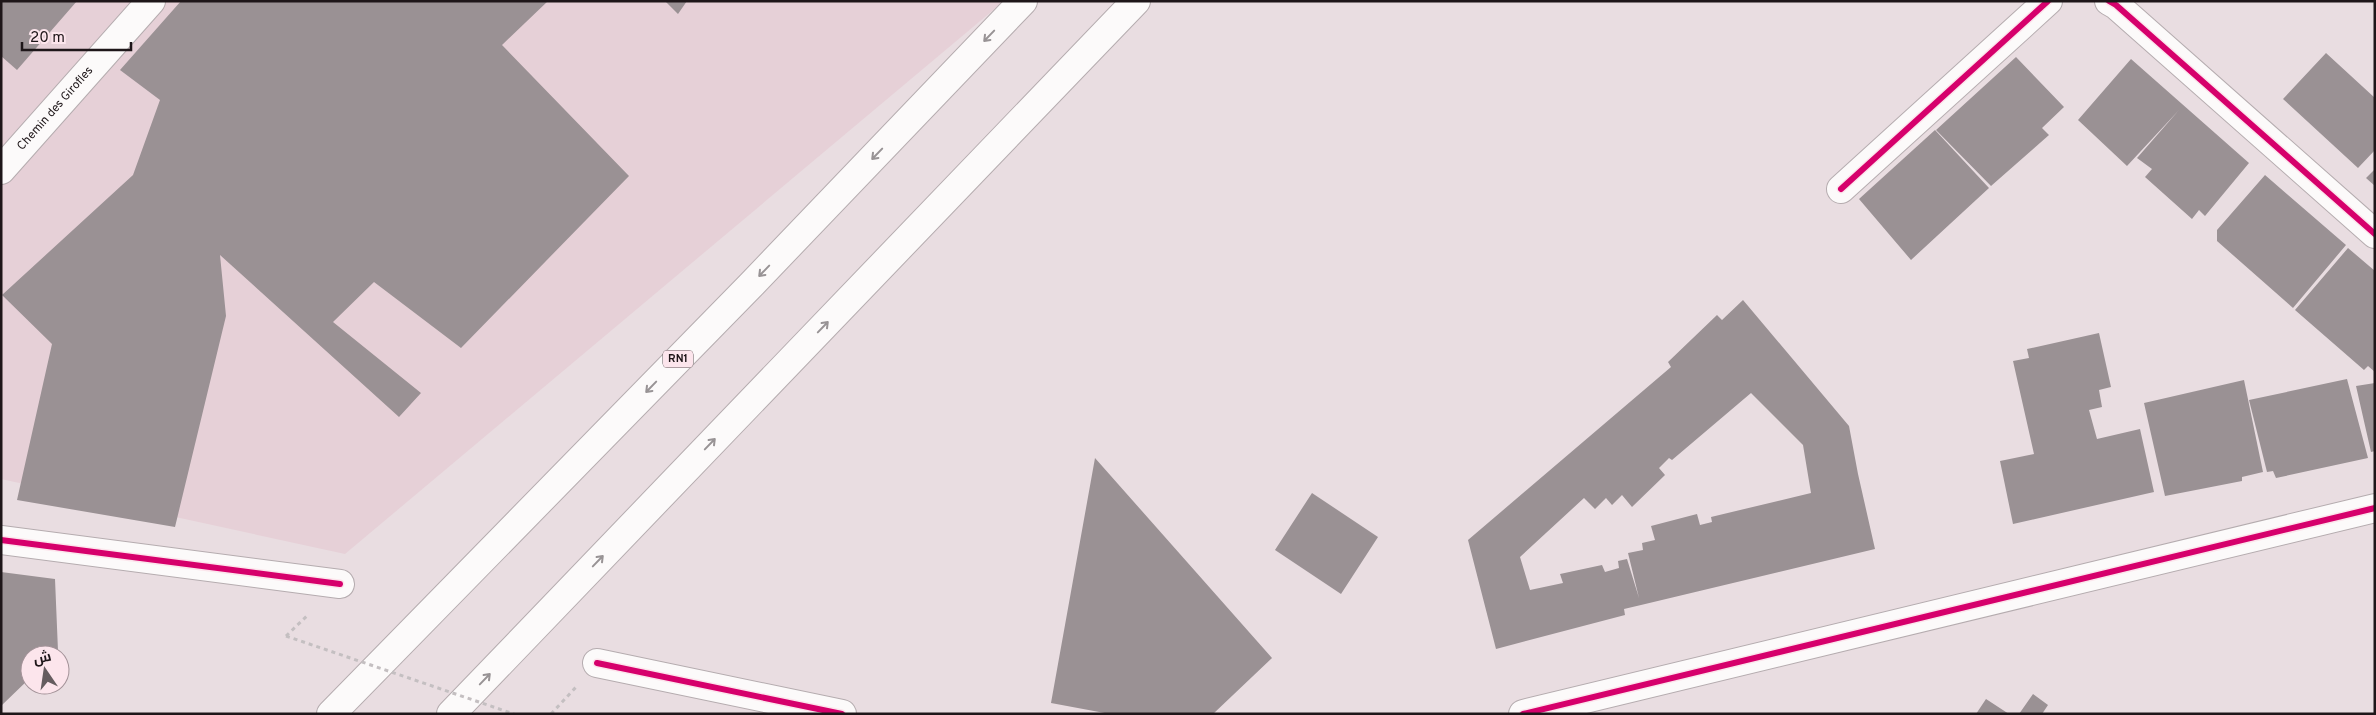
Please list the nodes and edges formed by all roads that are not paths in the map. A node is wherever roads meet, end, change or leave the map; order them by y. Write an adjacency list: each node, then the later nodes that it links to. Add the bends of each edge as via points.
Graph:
1 (151, 1): 6 (main road, Chemin des Girofles)
2 (1023, 1): 13 (main road, RN1, one-way to 13)
3 (1136, 1): 14 (main road, one-way to 3)
4 (2048, 1): 7 (main road)
5 (2109, 1): 8 (main road)
6 (1, 170)
7 (1841, 189)
8 (2375, 234)
9 (2375, 508): 16 (main road)
10 (1, 540): 11 (main road)
11 (340, 584)
12 (597, 663): 15 (main road)
13 (331, 714)
14 (451, 714)
15 (842, 714)
16 (1523, 714)

